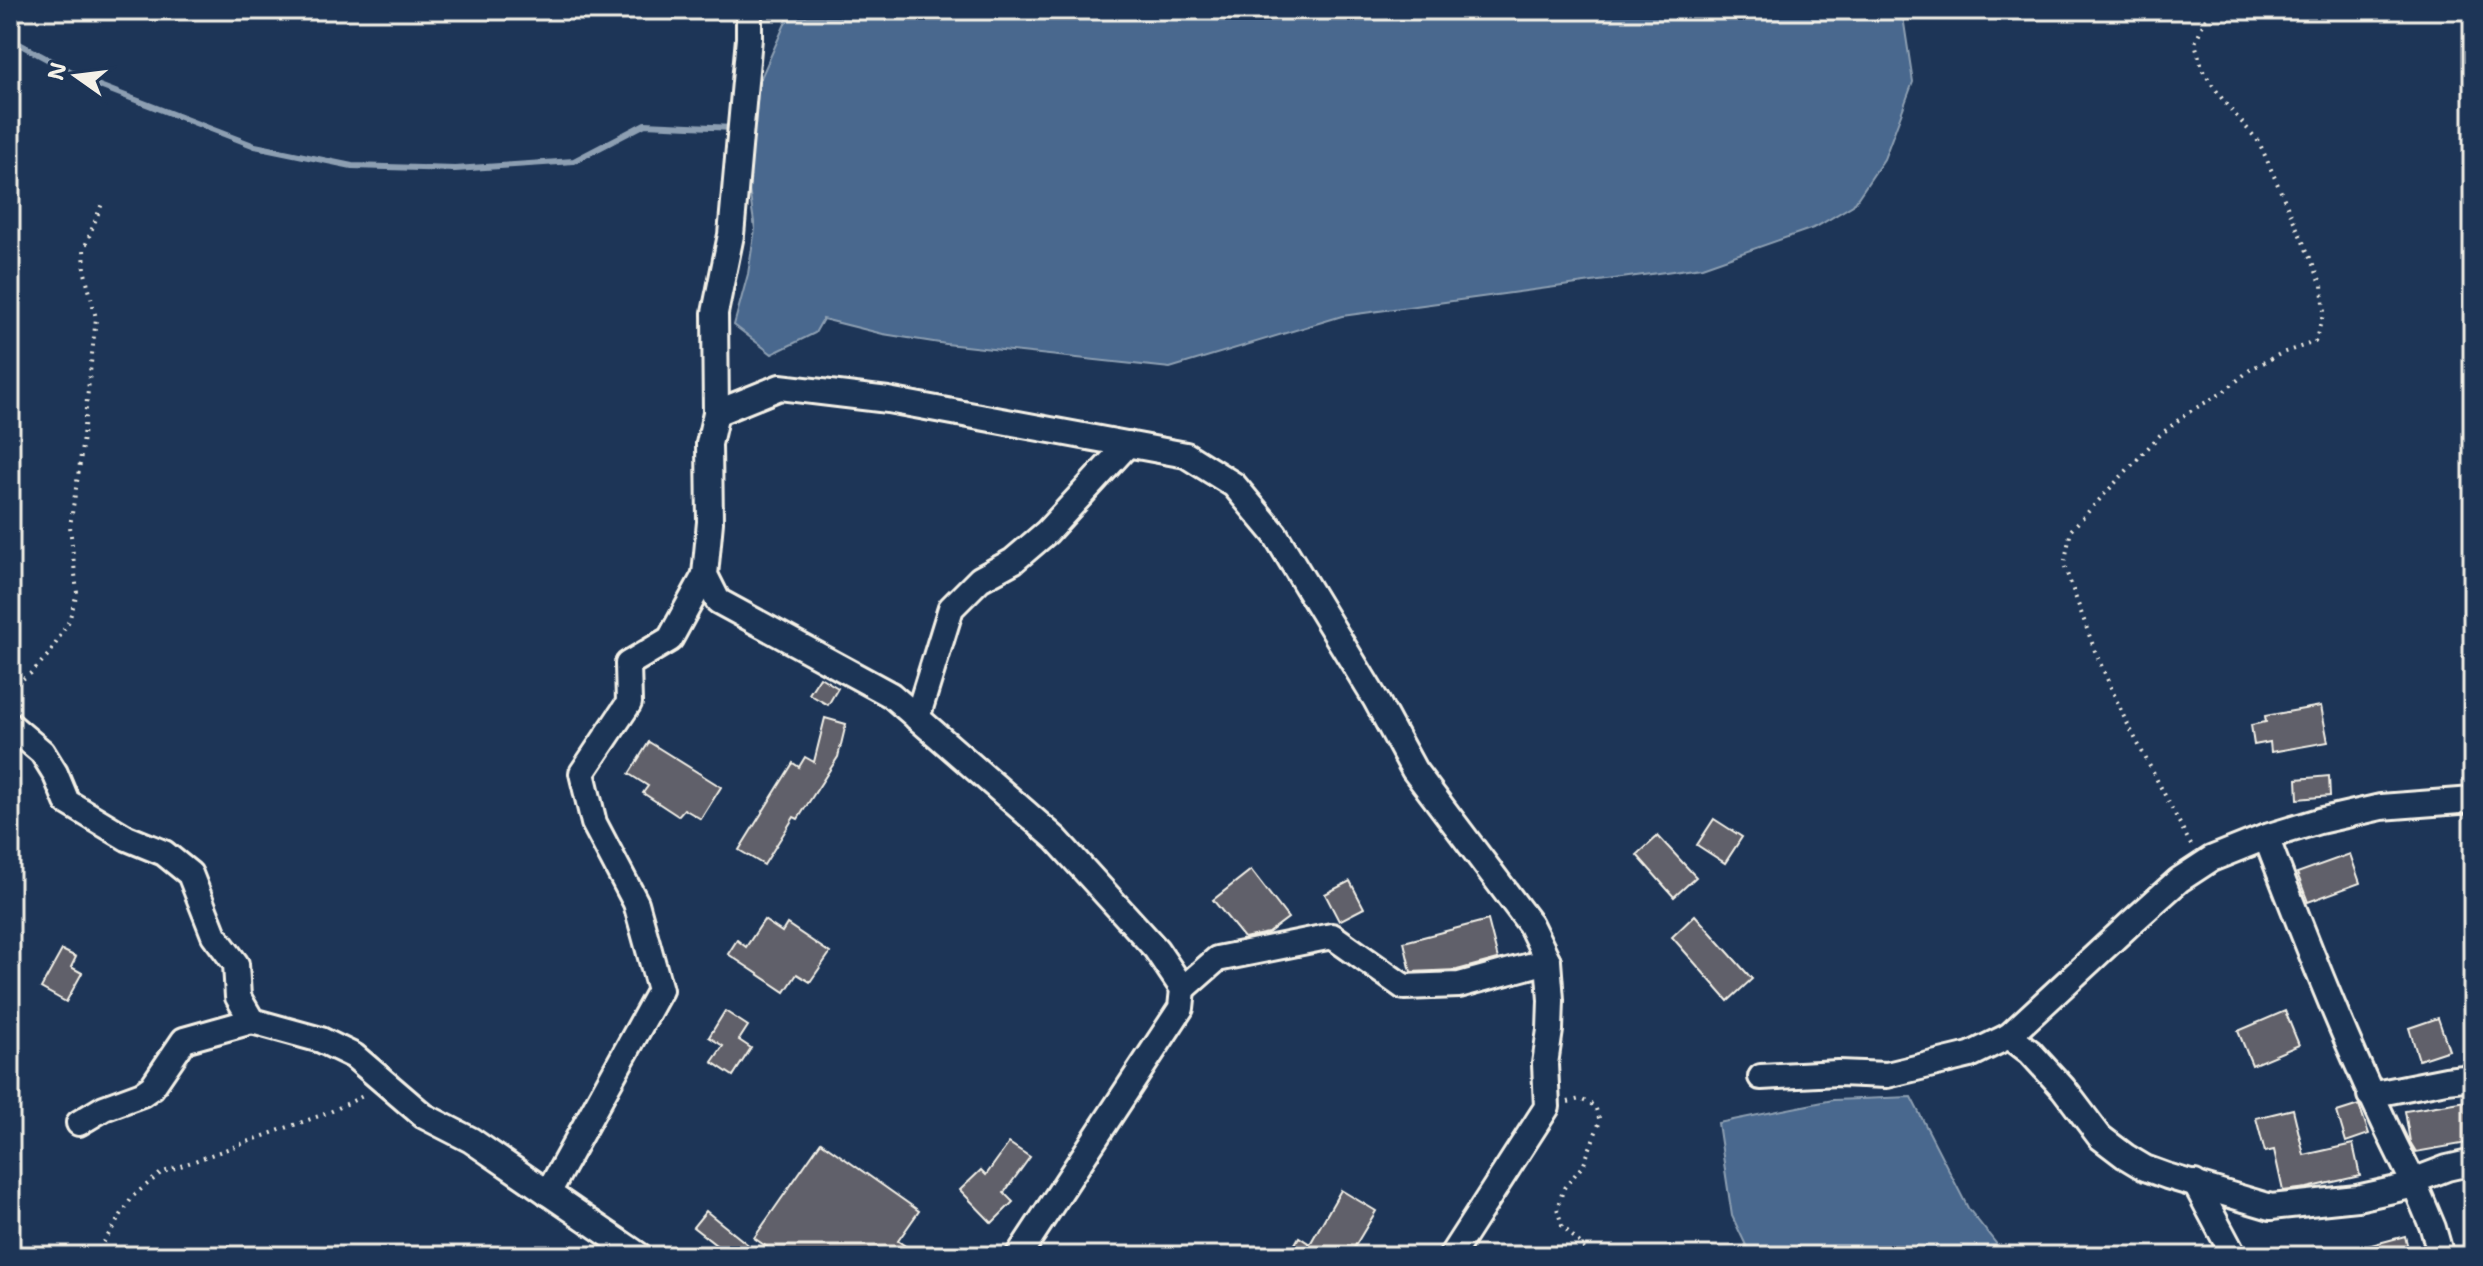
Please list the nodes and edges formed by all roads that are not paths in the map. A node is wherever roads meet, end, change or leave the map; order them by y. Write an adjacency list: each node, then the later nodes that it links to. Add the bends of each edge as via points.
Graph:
1 (749, 10): 2 (street, via 731,235 715,313)
2 (716, 413): 3 (street, via 780,387 888,400); 4 (street, via 709,444)
3 (1128, 444): 5 (street, via 1047,532 1013,561 980,579 951,608); 9 (street, via 1186,455 1234,485 1275,534 1414,770 1530,924)
4 (705, 575): 5 (street, via 718,601 891,695); 20 (street, via 670,639 628,664 629,703 582,773 594,823 636,903 660,990)
5 (917, 718): 10 (street, via 1056,839 1156,949)
6 (10, 725): 11 (street, via 42,752 67,802 164,853 190,874 214,935 236,964 238,997)
7 (2473, 800): 8 (street, via 2381,807)
8 (2266, 837): 12 (street, via 2211,859 2179,880); 15 (street)
9 (1548, 961): 10 (street, via 1459,985 1404,987 1332,936 1217,959); 23 (street, via 1547,1107)
10 (1183, 989): 22 (street, via 1181,1008)
11 (252, 1021): 16 (street, via 184,1040 152,1087); 20 (street, via 321,1040 354,1056 424,1116 471,1140)
12 (2009, 1036): 13 (street, via 1970,1055 1887,1075); 18 (street, via 2050,1073 2100,1137 2145,1168)
13 (1761, 1077)
14 (2473, 1077): 15 (street)
15 (2370, 1095): 19 (street)
16 (79, 1123)
17 (2473, 1162): 19 (street)
18 (2195, 1183): 19 (street, via 2271,1207 2357,1198); 24 (street)
19 (2414, 1183): 25 (street)
20 (548, 1193): 21 (street)
21 (640, 1256)
22 (1018, 1256)
23 (1451, 1256)
24 (2234, 1256)
25 (2441, 1256)

